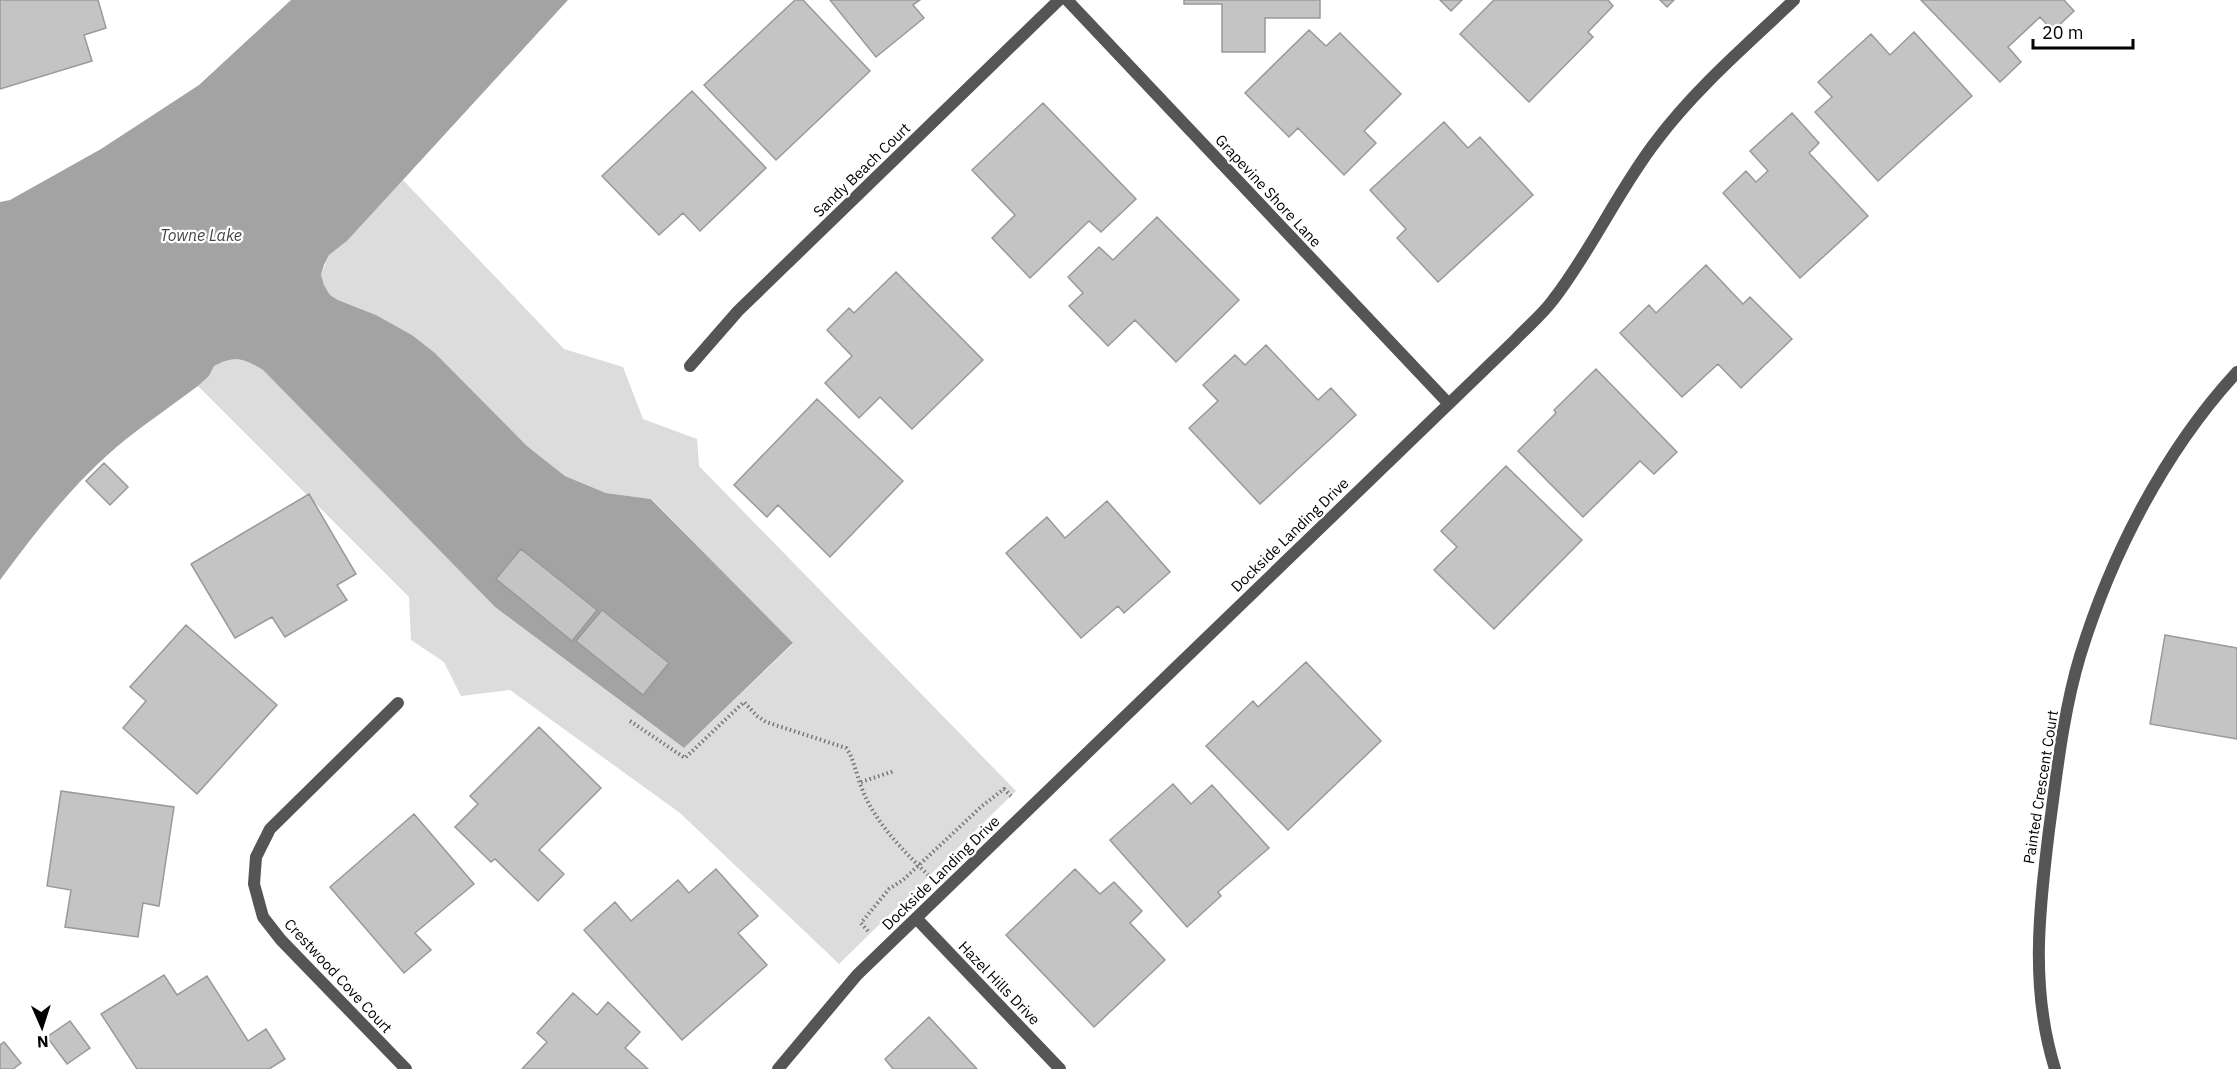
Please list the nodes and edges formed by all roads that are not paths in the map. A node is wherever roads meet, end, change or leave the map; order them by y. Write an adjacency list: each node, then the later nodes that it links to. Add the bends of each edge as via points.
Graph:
1 (1059, 0): 4 (street, Sandy Beach Court, via 738,311)
2 (1067, 0): 6 (street, Grapevine Shore Lane)
3 (1794, 0): 6 (street, Dockside Landing Drive, via 1664,131 1552,302)
4 (690, 366)
5 (2237, 372): 12 (street, Painted Crescent Court, via 2182,442 2142,509 2104,585 2080,658 2061,739 2039,907 2042,1001)
6 (1448, 403): 8 (street, Dockside Landing Drive)
7 (398, 703): 9 (street, Crestwood Cove Court, via 270,829 256,857 254,884 263,916 281,940)
8 (916, 918): 10 (street, Dockside Landing Drive, via 857,975); 11 (street, Hazel Hills Drive)
9 (406, 1069)
10 (778, 1069)
11 (1060, 1069)
12 (2055, 1069)

